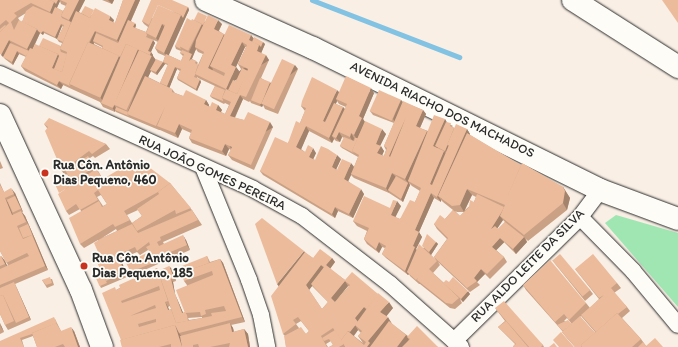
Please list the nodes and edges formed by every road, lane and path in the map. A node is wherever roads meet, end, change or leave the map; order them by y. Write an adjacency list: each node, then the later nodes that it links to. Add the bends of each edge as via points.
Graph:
1 (206, 0): 7 (main road, AVENIDA RIACHO DOS MACHADOS, via 320,51)
2 (573, 0): 3 (main road)
3 (678, 67)
4 (0, 74): 6 (street, RUA JOÃO GOMES PEREIRA)
5 (0, 115): 12 (main road, via 81,290)
6 (203, 168): 11 (street, RUA JOÃO GOMES PEREIRA, via 253,189 302,216 390,284); 13 (street, via 262,315)
7 (600, 190): 8 (street, RUA ALDO LEITE DA SILVA); 9 (main road, AVENIDA RIACHO DOS MACHADOS)
8 (580, 217): 10 (street, via 633,271); 11 (street, RUA ALDO LEITE DA SILVA)
9 (678, 219)
10 (678, 325)
11 (457, 344)
12 (102, 347)
13 (267, 347)

